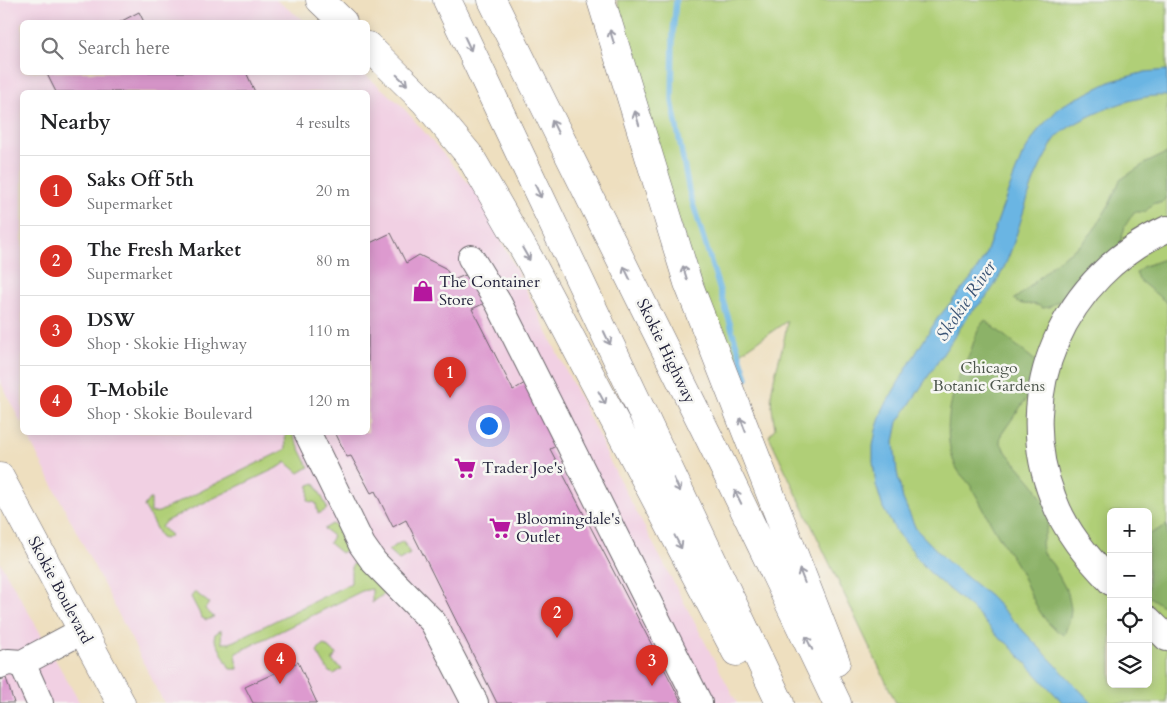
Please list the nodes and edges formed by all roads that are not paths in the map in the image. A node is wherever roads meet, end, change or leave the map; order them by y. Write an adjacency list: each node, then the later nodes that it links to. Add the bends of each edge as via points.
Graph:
1 (320, 0): 5 (main road)
2 (447, 0): 21 (main road, one-way to 21)
3 (492, 0): 22 (main road, Skokie Highway, one-way to 3)
4 (601, 0): 23 (main road, one-way to 4, via 688,283)
5 (341, 20)
6 (370, 48): 20 (main road, one-way to 20, via 425,102 470,156 530,260)
7 (1167, 229): 11 (lane, via 1118,258 1083,294 1058,335 1042,387 1038,434 1040,457 1050,492 1074,540)
8 (471, 258): 19 (lane, via 499,304)
9 (308, 435): 18 (lane, via 362,545 374,562 433,622)
10 (0, 477): 13 (main road, Skokie Boulevard)
11 (1107, 578)
12 (1152, 623): 14 (lane)
13 (82, 631): 15 (lane); 17 (main road, Skokie Boulevard)
14 (1167, 638)
15 (7, 660): 16 (lane)
16 (40, 703)
17 (121, 703)
18 (475, 703)
19 (699, 703)
20 (763, 703)
21 (780, 703)
22 (837, 703)
23 (852, 703)

